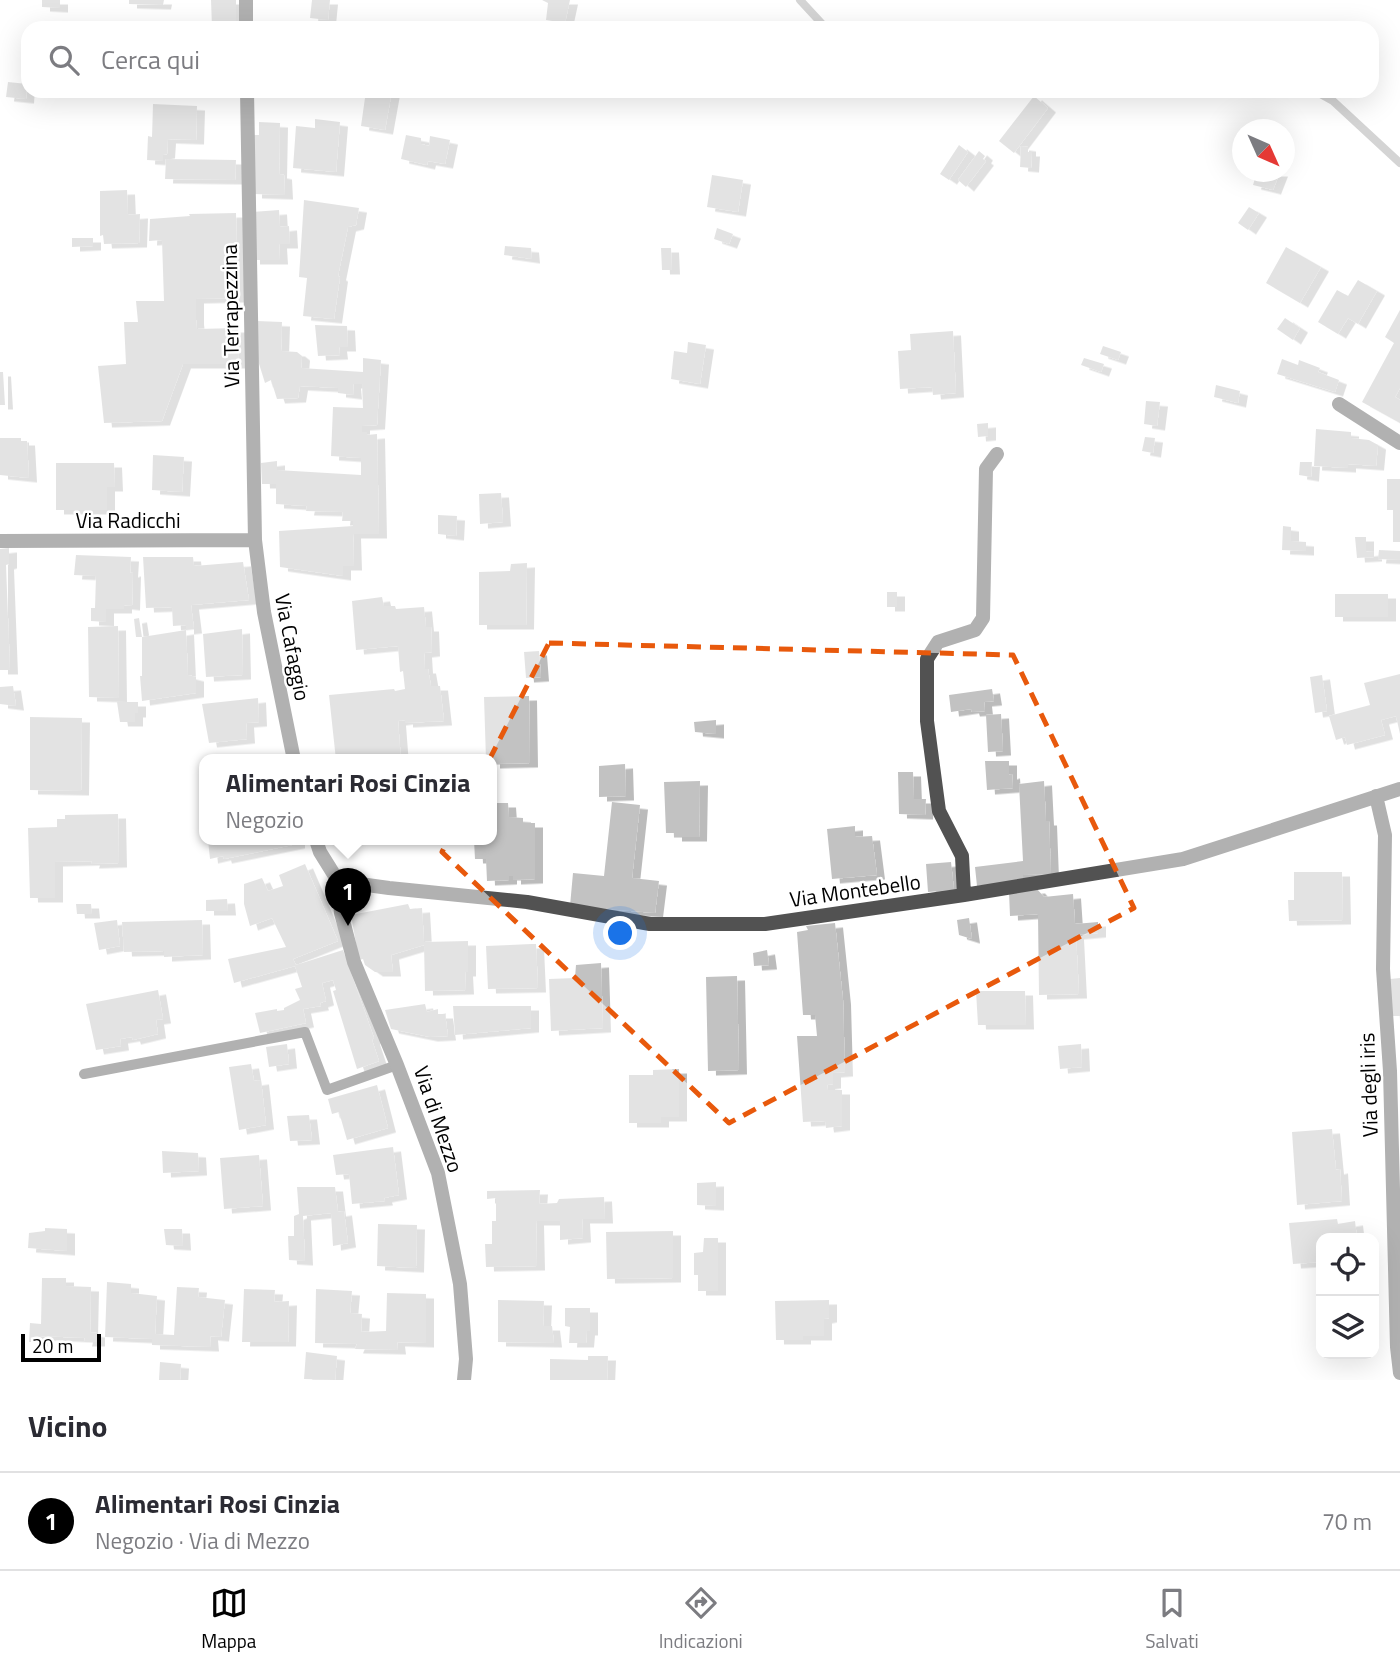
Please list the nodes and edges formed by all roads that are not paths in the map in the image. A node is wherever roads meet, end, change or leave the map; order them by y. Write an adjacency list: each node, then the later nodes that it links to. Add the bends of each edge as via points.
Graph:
1 (246, 0): 2 (street)
2 (246, 21)
3 (247, 98): 7 (street, Via Terrapezzina)
4 (1339, 404): 5 (street)
5 (1400, 443)
6 (997, 454): 14 (street, via 986,470 983,618 975,630 938,642 927,659 927,721 939,811 962,856)
7 (255, 540): 8 (street, Via Radicchi); 9 (street, Via Cafaggio, via 264,612)
8 (0, 541)
9 (293, 754)
10 (1400, 789): 11 (street, Via Montebello)
11 (1376, 796): 14 (street, Via Montebello, via 1184,859); 17 (street, Via degli iris, via 1385,835 1383,970)
12 (318, 846): 13 (street)
13 (338, 881): 14 (street, Via Montebello, via 527,902 650,924 765,924); 15 (street, Via di Mezzo, via 354,962)
14 (964, 895)
15 (397, 1065): 16 (lane, via 327,1090 305,1032); 18 (street, Via di Mezzo, via 438,1172 460,1284)
16 (84, 1074)
17 (1400, 1373)
18 (464, 1380)

